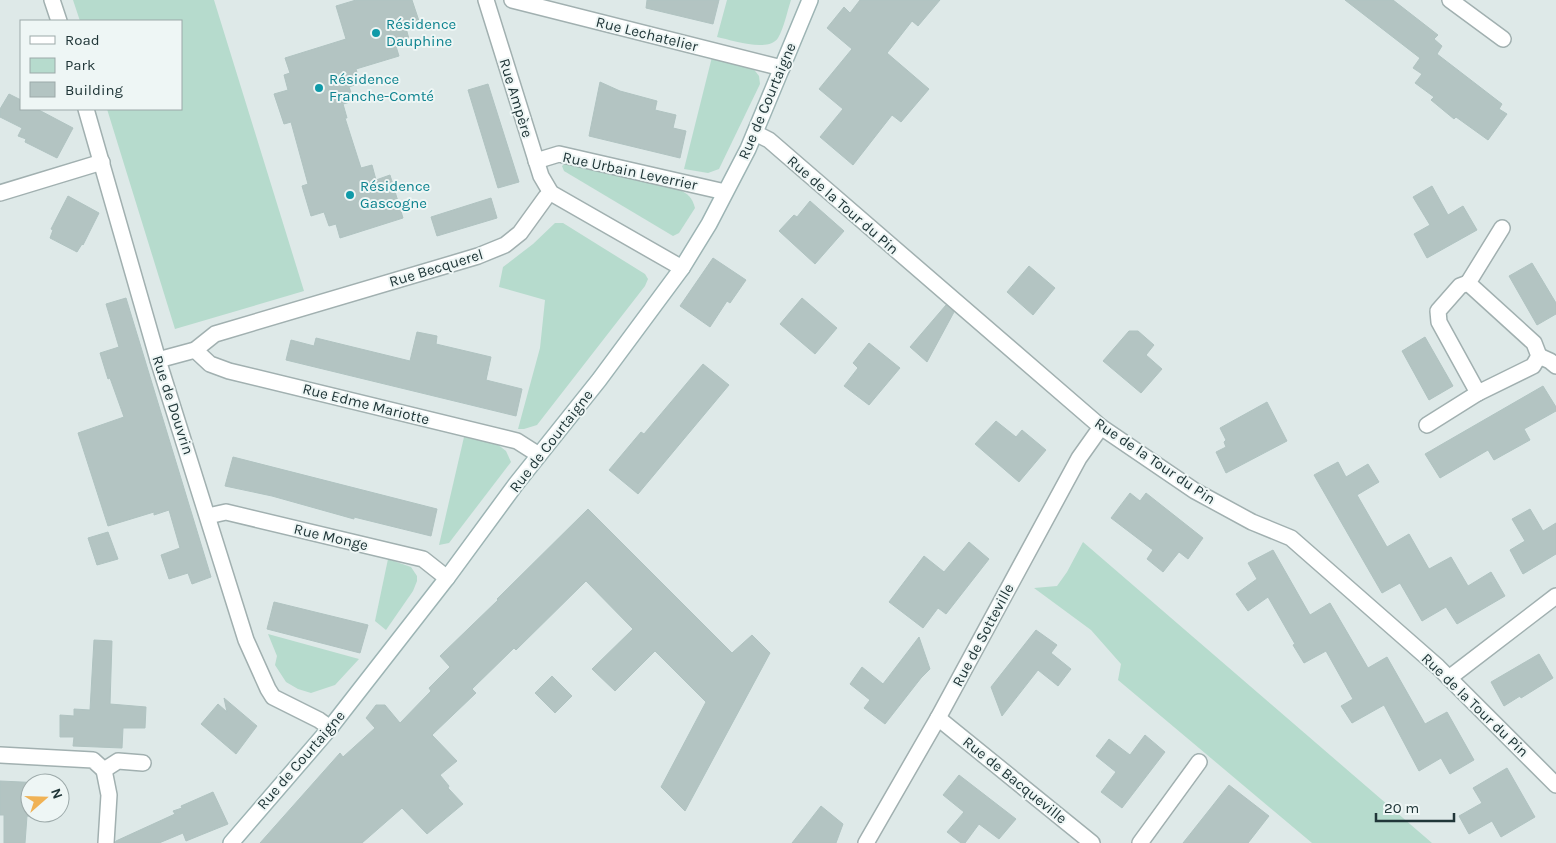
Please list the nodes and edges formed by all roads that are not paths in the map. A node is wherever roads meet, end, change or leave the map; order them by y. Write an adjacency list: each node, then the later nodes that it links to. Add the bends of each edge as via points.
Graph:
1 (52, 0): 6 (street)
2 (511, 0): 5 (street, Rue Lechatelier); 8 (street, Rue Lechatelier)
3 (810, 0): 8 (street, Rue de Courtaigne)
4 (1450, 0): 7 (street)
5 (487, 4): 11 (street, Rue Ampère)
6 (59, 20)
7 (1503, 39)
8 (782, 68): 10 (street, Rue de Courtaigne)
9 (86, 110): 12 (street, Rue de Douvrin)
10 (755, 133): 13 (street, Rue de Courtaigne); 25 (street, Rue de la Tour du Pin, via 768,140)
11 (536, 161): 13 (street, Rue Urbain Leverrier, via 559,154); 15 (street, Rue Ampère, via 540,176)
12 (102, 162): 14 (street); 21 (street, Rue de Douvrin)
13 (726, 192): 17 (street, Rue de Courtaigne)
14 (0, 193)
15 (551, 193): 17 (street); 19 (street, Rue Becquerel, via 520,233 505,245 468,259 215,334)
16 (1502, 228): 18 (street)
17 (682, 268): 26 (street, Rue de Courtaigne)
18 (1468, 283): 20 (street, via 1534,343); 23 (street, via 1460,286 1438,311 1439,322)
19 (195, 350): 21 (street, Rue Becquerel); 26 (street, Rue Edme Mariotte, via 210,364 229,371 517,441)
20 (1539, 356): 22 (street); 23 (street, via 1533,366)
21 (158, 360): 27 (street, Rue de Douvrin)
22 (1556, 366)
23 (1478, 393): 24 (street)
24 (1427, 425)
25 (1102, 427): 30 (street, Rue de la Tour du Pin, via 1195,491 1252,522 1291,538); 31 (street, Rue de Sotteville, via 1079,458)
26 (539, 455): 28 (street, Rue de Courtaigne)
27 (208, 516): 28 (street, Rue Monge, via 226,512 423,559); 32 (street, Rue de Douvrin, via 246,640 268,689 274,697)
28 (447, 578): 32 (street, Rue de Courtaigne)
29 (1556, 596): 30 (street)
30 (1449, 678): 37 (street, Rue de la Tour du Pin)
31 (938, 718): 40 (street, Rue de Sotteville); 41 (street, Rue de Bacqueville)
32 (330, 728): 39 (street, Rue de Courtaigne)
33 (0, 755): 36 (street, via 93,760)
34 (1199, 762): 42 (street)
35 (143, 763): 36 (street, via 118,762)
36 (104, 770): 38 (street, via 109,795)
37 (1556, 785)
38 (106, 843)
39 (230, 843)
40 (866, 843)
41 (1092, 843)
42 (1140, 843)

